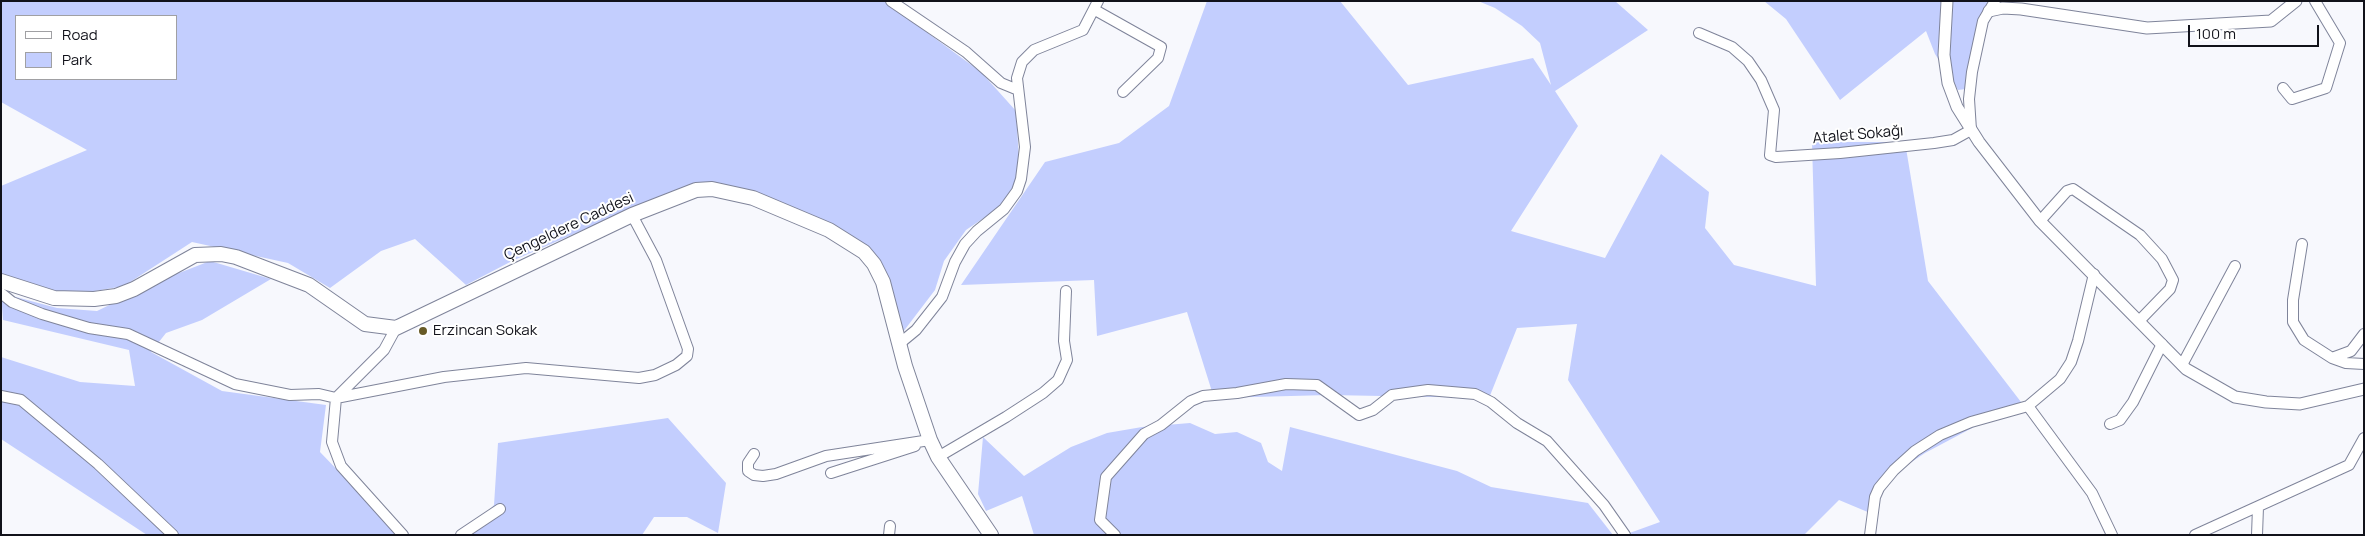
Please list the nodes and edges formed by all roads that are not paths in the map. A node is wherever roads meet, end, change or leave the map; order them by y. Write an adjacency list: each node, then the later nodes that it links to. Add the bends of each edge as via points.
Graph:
1 (891, 1): 9 (street, via 966,52 1001,83)
2 (1947, 1): 11 (street, via 1946,70 1954,99)
3 (2296, 1): 6 (street, via 2271,21 2147,28)
4 (2315, 1): 8 (street, via 2340,43 2326,88 2292,99)
5 (1097, 6): 9 (street, via 1083,30 1051,41 1028,55 1019,70); 10 (street, via 1161,47 1158,58)
6 (1992, 6): 11 (street, via 1983,21 1972,72 1969,100)
7 (1699, 33): 11 (street, Atalet Sokağı, via 1732,47 1748,61 1761,80 1774,110 1770,155 1840,153 1934,143 1953,140)
8 (2283, 88)
9 (1018, 90): 23 (street, via 1025,147 1017,191 1004,209 965,244 942,297 916,330)
10 (1123, 92)
11 (1971, 130): 13 (street)
12 (632, 215): 21 (main road, Çengeldere Caddesi); 23 (main road, Çengeldere Caddesi, via 696,190 712,189 753,198 829,230 864,252 874,264 883,282); 30 (street, via 656,260 688,349 687,356 676,365 639,378 526,368 444,377)
13 (2040, 221): 16 (street); 20 (street, via 2066,191 2073,189 2140,235 2162,259 2174,280 2170,289)
14 (2302, 244): 25 (street, via 2293,300 2293,322 2304,340)
15 (2235, 266): 27 (street)
16 (2094, 274): 20 (street); 31 (street, via 2070,362 2060,378)
17 (1, 281): 21 (main road, via 54,298 94,299 134,289 195,255 221,254 309,285 365,324)
18 (1066, 291): 36 (street, via 1064,341 1067,360 1058,380 1006,417)
19 (1, 293): 30 (street, via 12,302 42,314 89,328 128,334 235,384 290,395 320,394)
20 (2139, 321): 24 (street)
21 (396, 328): 30 (street, via 384,350)
22 (2364, 334): 25 (street, via 2351,352)
23 (899, 344): 34 (main road, Çengeldere Caddesi)
24 (2162, 344): 27 (street); 32 (street, via 2133,402 2120,420)
25 (2332, 358): 26 (street, via 2346,364)
26 (2364, 364)
27 (2182, 365): 28 (street, via 2235,397 2266,402 2300,404)
28 (2364, 389)
29 (1, 396): 40 (street, via 21,400 98,464)
30 (336, 398): 41 (street, via 332,442 341,466)
31 (2028, 406): 46 (street, via 1971,422 1940,435 1915,451 1879,488); 47 (street, via 2092,492)
32 (2110, 424)
33 (2364, 438): 38 (street, via 2349,465)
34 (930, 440): 35 (street, via 826,456 763,476 748,470); 36 (main road, Çengeldere Caddesi); 37 (street, via 893,455)
35 (754, 454)
36 (938, 457): 43 (main road, Çengeldere Caddesi)
37 (831, 473)
38 (2258, 507): 48 (street); 49 (street)
39 (500, 509): 42 (street)
40 (172, 535)
41 (404, 535)
42 (461, 535)
43 (991, 535)
44 (1115, 535): 45 (street, via 1100,520 1106,477 1144,434 1191,400 1286,384 1317,385 1359,415 1373,410 1392,395 1428,390 1475,394 1547,440 1604,505)
45 (1625, 535)
46 (1870, 535)
47 (2112, 535)
48 (2195, 535)
49 (2257, 535)

